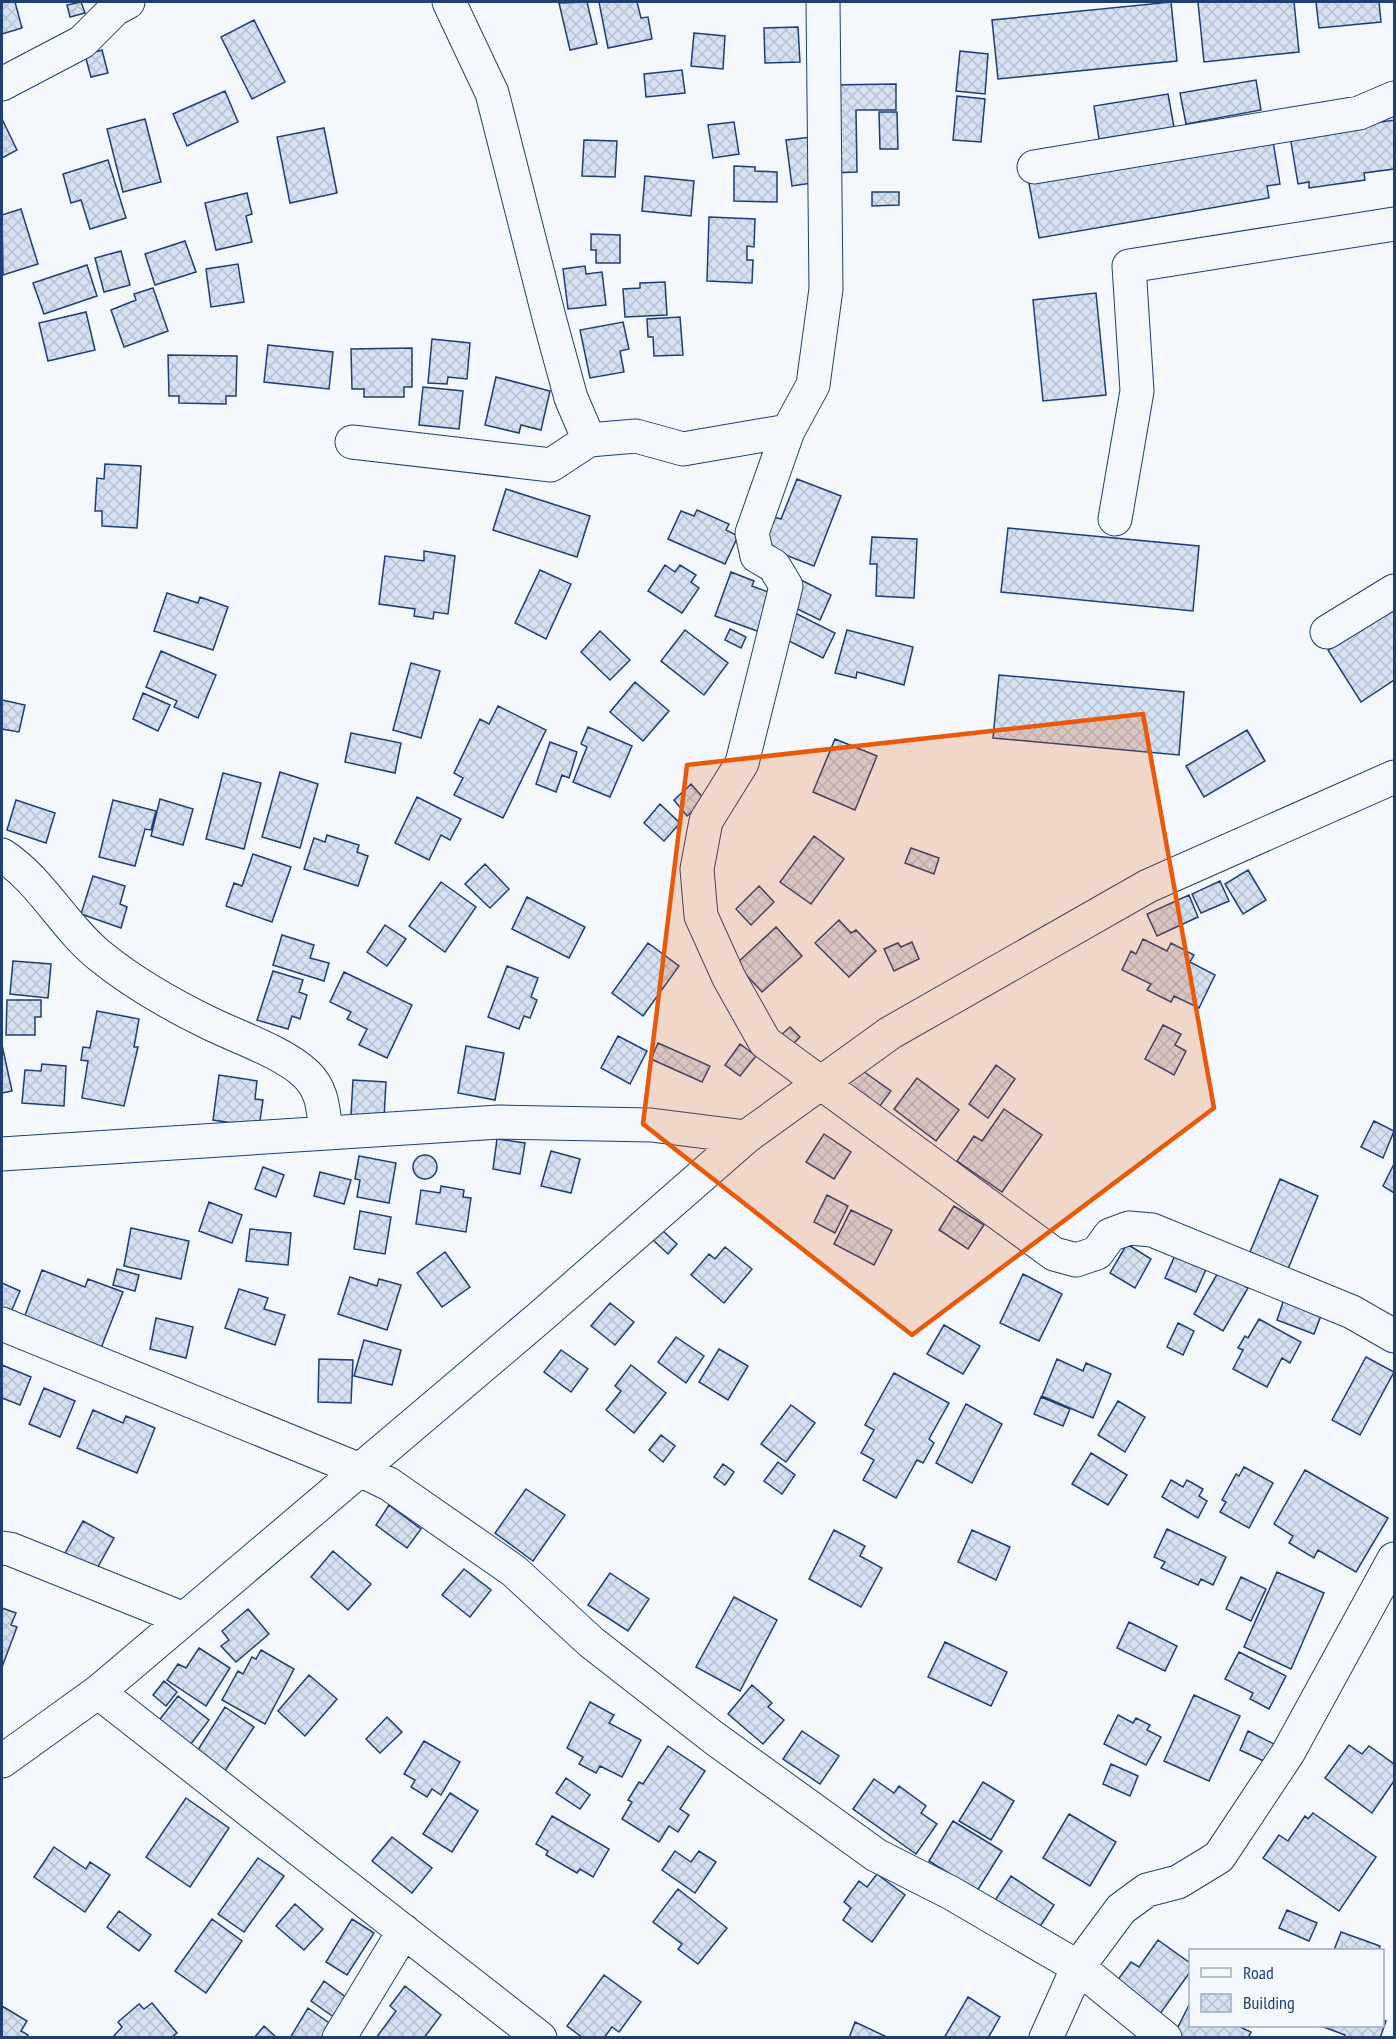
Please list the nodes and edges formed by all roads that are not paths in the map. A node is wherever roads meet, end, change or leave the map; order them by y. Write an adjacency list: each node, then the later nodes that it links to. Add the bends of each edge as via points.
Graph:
1 (128, 2): 4 (street, via 115,9 82,42)
2 (449, 2): 9 (street, via 492,93 571,398)
3 (823, 2): 8 (street, via 826,289 813,385)
4 (2, 84)
5 (1395, 98): 6 (street, via 1359,113)
6 (1034, 167)
7 (1395, 224): 11 (street, via 1129,266 1137,391)
8 (788, 430): 9 (street, via 682,449 636,436); 16 (street, via 752,533 757,556 774,566 786,586 742,763 706,820 697,869 701,916 729,978 765,1042)
9 (589, 440): 10 (street, via 551,465)
10 (352, 442)
11 (1115, 519)
12 (1395, 591): 13 (street)
13 (1327, 632)
14 (1395, 777): 16 (street, via 1148,886 890,1033)
15 (2, 855): 17 (street, via 53,903 73,931 101,957 199,1018 304,1071 322,1098)
16 (821, 1082): 18 (street); 21 (street, via 1054,1254 1076,1260 1097,1253 1110,1235 1129,1228 1152,1230 1352,1312)
17 (326, 1132): 18 (street, via 499,1122 651,1125); 19 (street)
18 (746, 1137): 22 (street)
19 (2, 1155)
20 (2, 1324): 22 (street)
21 (1395, 1336)
22 (360, 1470): 25 (street); 29 (street, via 389,1484 514,1571 591,1642 714,1738 876,1855 951,1893)
23 (2, 1548): 25 (street)
24 (1395, 1559): 29 (street, via 1288,1753 1218,1857 1178,1882 1147,1890 1121,1909)
25 (184, 1619): 26 (street)
26 (98, 1692): 27 (street); 28 (street)
27 (2, 1761)
28 (404, 1931): 30 (street); 31 (street)
29 (1078, 1967): 32 (street); 33 (street)
30 (339, 2037)
31 (540, 2037)
32 (1046, 2037)
33 (1165, 2037)

